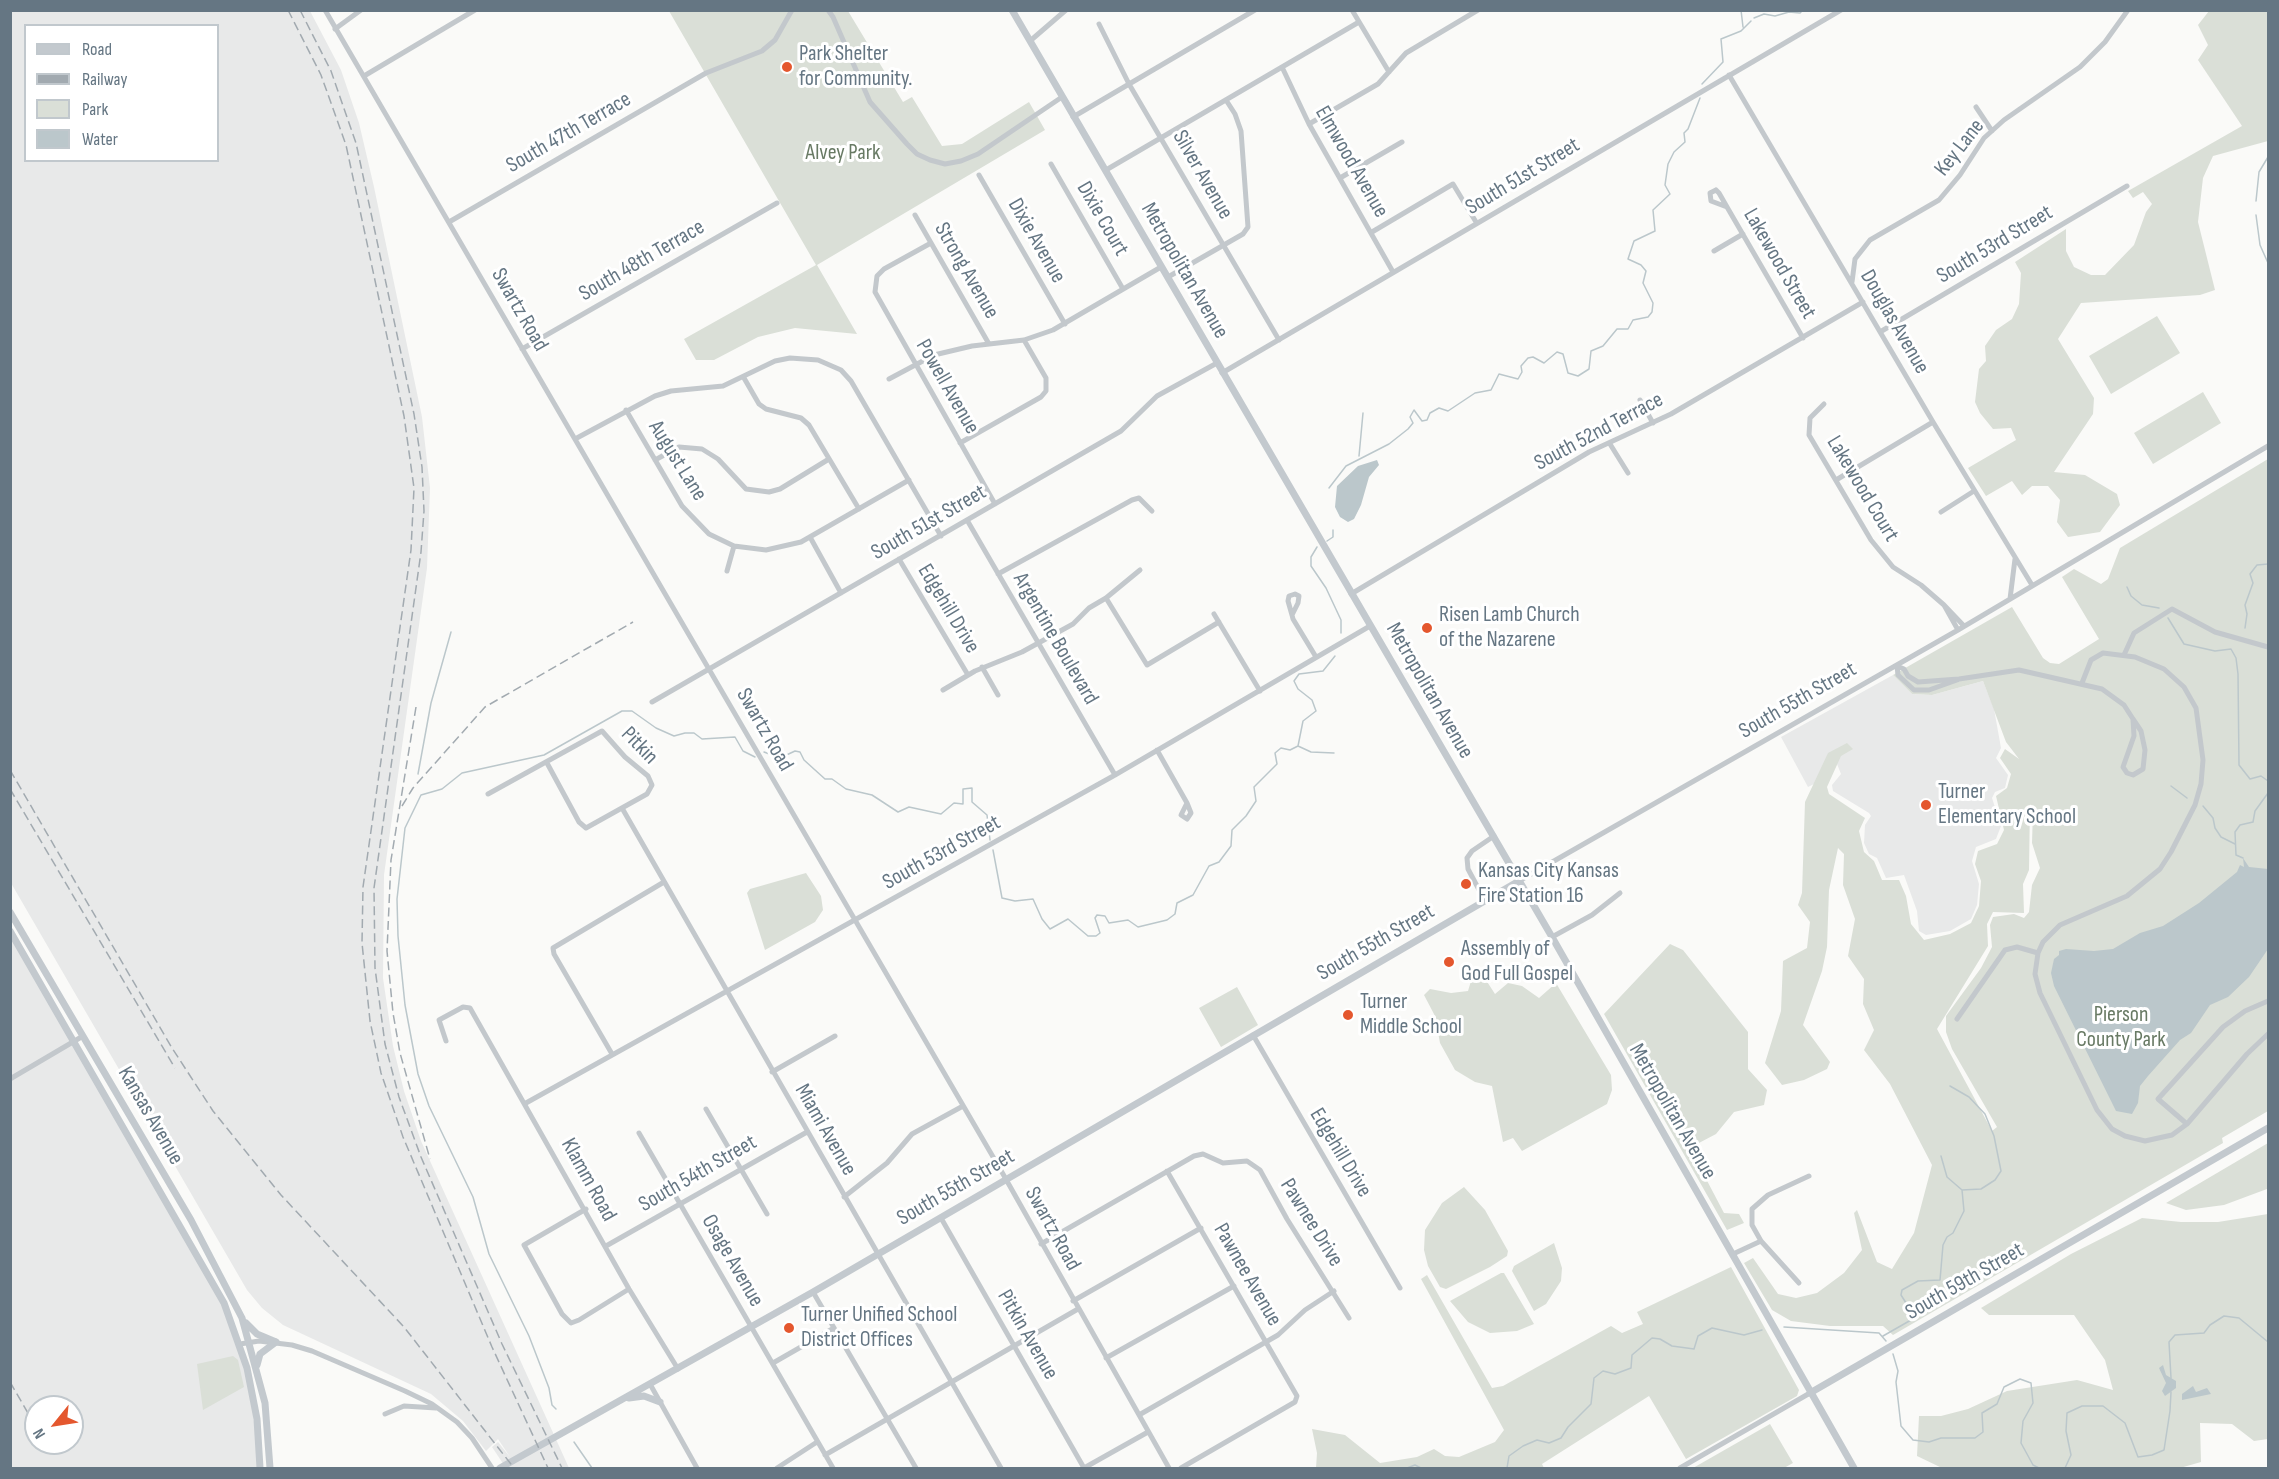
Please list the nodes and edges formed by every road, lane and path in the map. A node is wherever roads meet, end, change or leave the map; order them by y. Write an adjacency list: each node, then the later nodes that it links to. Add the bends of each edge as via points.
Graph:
1 (362, 10): 15 (street)
2 (475, 10): 20 (street)
3 (792, 10): 38 (street, South 47th Terrace, via 775,40 762,51 706,73)
4 (828, 10): 22 (street, via 870,102 917,154 945,164 961,161 978,154)
5 (1012, 10): 16 (main road, Metropolitan Avenue)
6 (1066, 10): 16 (street)
7 (1255, 10): 21 (street)
8 (1352, 10): 13 (street)
9 (1478, 10): 18 (street, via 1406,53)
10 (1841, 10): 19 (street, South 51st Street)
11 (2128, 10): 27 (street, Key Lane, via 2105,42 2080,67)
12 (327, 11): 15 (street, Swartz Road)
13 (1359, 22): 17 (street); 18 (street)
14 (1099, 24): 21 (street, Silver Avenue)
15 (335, 29): 20 (street, Swartz Road)
16 (1030, 41): 22 (main road, Metropolitan Avenue)
17 (1282, 67): 23 (street); 26 (street, Elmwood Avenue)
18 (1389, 72): 26 (street, via 1378,84)
19 (1729, 75): 39 (street, South 51st Street); 48 (street, Douglas Avenue)
20 (364, 76): 38 (street, Swartz Road)
21 (1129, 84): 25 (street); 28 (street, Silver Avenue)
22 (1062, 97): 25 (main road, Metropolitan Avenue)
23 (1226, 100): 28 (street); 43 (street, via 1240,131 1248,227)
24 (1976, 107): 27 (street)
25 (1073, 117): 31 (main road, Metropolitan Avenue)
26 (1309, 124): 33 (street, Elmwood Avenue)
27 (1992, 131): 48 (street, Key Lane, via 1939,200 1870,240 1856,260)
28 (1161, 138): 31 (street); 43 (street, Silver Avenue)
29 (1402, 142): 33 (street)
30 (1051, 164): 49 (street, Dixie Court)
31 (1106, 170): 45 (main road, Metropolitan Avenue)
32 (979, 175): 51 (street, Dixie Avenue)
33 (1340, 178): 40 (street, Elmwood Avenue)
34 (2127, 186): 52 (street, South 53rd Street)
35 (777, 203): 57 (street, South 48th Terrace)
36 (1727, 207): 41 (street, Lakewood Street)
37 (915, 215): 42 (street, Strong Avenue)
38 (449, 222): 57 (street, Swartz Road)
39 (1476, 222): 40 (street, via 1453,184); 46 (street, South 51st Street)
40 (1372, 232): 46 (street, Elmwood Avenue)
41 (1743, 234): 44 (street); 53 (street, Lakewood Street)
42 (931, 243): 56 (street, Strong Avenue); 59 (street, Powell Avenue, via 884,269 874,286 877,299)
43 (1223, 244): 47 (street); 55 (street, Silver Avenue)
44 (1714, 251)
45 (1161, 267): 47 (main road, Metropolitan Avenue); 49 (street)
46 (1393, 272): 55 (street, South 51st Street)
47 (1168, 277): 58 (main road, Metropolitan Avenue)
48 (1852, 282): 50 (street, Douglas Avenue)
49 (1123, 289): 51 (street)
50 (1863, 302): 52 (street, Douglas Avenue); 53 (street, South 52nd Terrace)
51 (1065, 324): 54 (street)
52 (1880, 332): 67 (street, Douglas Avenue)
53 (1803, 338): 66 (street, South 52nd Terrace)
54 (1024, 340): 56 (street); 69 (street, via 1046,378 1046,391)
55 (1279, 340): 60 (street, South 51st Street)
56 (989, 344): 59 (street, via 953,349)
57 (522, 349): 68 (street, Swartz Road)
58 (1216, 363): 60 (main road, Metropolitan Avenue); 78 (street, South 51st Street, via 1157,396 1121,430)
59 (915, 364): 62 (street); 69 (street, Powell Avenue)
60 (1222, 372): 93 (main road, Metropolitan Avenue)
61 (744, 378): 65 (street, via 707,389 671,391); 72 (street, via 766,409 801,418); 75 (street, via 775,361 790,358 818,360 841,370)
62 (889, 379)
63 (1640, 400): 66 (street)
64 (1824, 405): 76 (street, Lakewood Court, via 1810,418 1809,435)
65 (626, 410): 68 (street); 73 (street, August Lane)
66 (1653, 423): 70 (street, South 52nd Terrace)
67 (1933, 423): 76 (street); 77 (street, Douglas Avenue)
68 (575, 439): 107 (street, Swartz Road)
69 (960, 443): 78 (street, Powell Avenue)
70 (1610, 444): 74 (street); 93 (street, South 52nd Terrace, via 1588,453)
71 (2268, 446): 91 (street, South 55th Street)
72 (829, 459): 73 (street, via 769,492 746,489 718,459 702,449 679,447); 79 (street)
73 (655, 460): 85 (street, August Lane, via 682,506 699,526)
74 (1628, 473)
75 (909, 480): 79 (street); 83 (street)
76 (1836, 480): 100 (street, Lakewood Court, via 1885,559 1944,604)
77 (1974, 491): 81 (street); 86 (street, Douglas Avenue)
78 (995, 504): 82 (street, South 51st Street)
79 (859, 509): 84 (street)
80 (1152, 511): 90 (street, via 1139,498 1132,500)
81 (1941, 512)
82 (967, 520): 83 (street, South 51st Street); 90 (street, Argentine Boulevard)
83 (940, 536): 87 (street, South 51st Street)
84 (810, 537): 85 (street, via 766,549); 92 (street)
85 (734, 546): 89 (street)
86 (2014, 557): 91 (street, Douglas Avenue); 95 (street)
87 (899, 559): 92 (street, South 51st Street); 108 (street, Edgehill Drive)
88 (1140, 570): 94 (street)
89 (727, 571)
90 (998, 574): 101 (street, Argentine Boulevard)
91 (2032, 585): 95 (street, South 55th Street)
92 (841, 593): 107 (street, South 51st Street)
93 (1352, 594): 99 (main road, Metropolitan Avenue)
94 (1106, 598): 98 (street, via 1147,665); 101 (street, via 1073,624)
95 (2010, 599): 100 (street, South 55th Street)
96 (1214, 614): 98 (street)
97 (1292, 615): 104 (street)
98 (1219, 622): 111 (street)
99 (1370, 626): 104 (street, South 53rd Street); 121 (main road, Metropolitan Avenue)
100 (1961, 628): 105 (street, South 55th Street)
101 (1038, 644): 106 (street); 117 (street, Argentine Boulevard)
102 (2268, 647): 103 (street, via 2224,635 2169,609 2134,633)
103 (2124, 655): 109 (street, via 2097,656 2091,660); 130 (street, via 2164,669 2193,700 2202,735 2199,794 2171,852 2153,876 2127,896 2060,925)
104 (1316, 657): 111 (street, South 53rd Street)
105 (1896, 666): 109 (street, via 1898,675 1914,690 2019,670); 122 (street, South 55th Street)
106 (982, 667): 108 (street); 112 (street, Edgehill Drive)
107 (709, 669): 113 (street, South 51st Street); 127 (street, Swartz Road)
108 (968, 675): 110 (street)
109 (2082, 683): 114 (street, via 2110,694)
110 (944, 690)
111 (1260, 691): 115 (street, South 53rd Street)
112 (999, 694)
113 (652, 702)
114 (2133, 719): 114 (street, via 2134,736 2123,767 2133,775 2143,769 2145,750 2141,731)
115 (1157, 750): 117 (street, South 53rd Street); 119 (street)
116 (547, 763): 118 (street); 120 (street, via 585,828); 120 (street, Pitkin, via 602,730 648,776 652,785 648,794)
117 (1115, 775): 127 (street, South 53rd Street)
118 (488, 794)
119 (1187, 803)
120 (622, 808): 123 (street, Miami Avenue)
121 (1494, 836): 122 (main road, Metropolitan Avenue); 125 (street, via 1467,858 1468,869)
122 (1519, 881): 125 (main road, South 55th Street); 129 (main road, Metropolitan Avenue)
123 (664, 882): 131 (street, Miami Avenue); 140 (street, via 553,948)
124 (1620, 893): 129 (street, via 1592,915)
125 (1485, 901): 135 (main road, South 55th Street)
126 (10, 912): 136 (main road, Kansas Avenue)
127 (855, 919): 131 (street, South 53rd Street); 144 (street, Swartz Road)
128 (10, 931): 138 (main road, Kansas Avenue)
129 (1552, 937): 163 (main road, Metropolitan Avenue)
130 (2038, 953): 133 (street, via 2013,947 2005,950); 146 (street, via 2036,979 2046,1009 2108,1125 2125,1136 2145,1141 2172,1135)
131 (726, 990): 140 (street, South 53rd Street); 141 (street, Miami Avenue)
132 (2268, 1001): 146 (street, via 2223,1027 2158,1100)
133 (1957, 1019)
134 (2268, 1034): 146 (street)
135 (1253, 1035): 153 (main road, South 55th Street); 167 (street, Edgehill Drive)
136 (83, 1036): 138 (street); 173 (main road, Kansas Avenue, via 196,1230)
137 (835, 1036): 141 (street)
138 (75, 1041): 142 (street); 180 (main road, Kansas Avenue, via 209,1273)
139 (446, 1041): 143 (street, Klamm Road, via 440,1019 464,1007 470,1008)
140 (612, 1054): 143 (street, South 53rd Street)
141 (772, 1072): 148 (street, Miami Avenue)
142 (10, 1079)
143 (526, 1103): 156 (street, Klamm Road)
144 (963, 1106): 153 (street, Swartz Road); 154 (street, via 912,1134 887,1163)
145 (706, 1109): 150 (street)
146 (2187, 1124)
147 (2268, 1128): 188 (main road, South 59th Street)
148 (807, 1132): 150 (street, South 54th Street); 154 (street, Miami Avenue)
149 (639, 1133): 155 (street, Osage Avenue)
150 (741, 1169): 155 (street, South 54th Street); 157 (street)
151 (1167, 1171): 159 (street, Pawnee Avenue); 161 (street, Pawnee Drive); 169 (street, Pawnee Drive, via 1203,1154 1223,1163 1247,1161 1260,1170)
152 (1809, 1176): 160 (street, via 1768,1195 1752,1209 1752,1225)
153 (1006, 1179): 158 (main road, South 55th Street); 161 (street, Swartz Road)
154 (844, 1197): 164 (street, Miami Avenue)
155 (680, 1204): 162 (street, South 54th Street); 175 (street, Osage Avenue)
156 (586, 1209): 162 (street, Klamm Road); 168 (street, via 524,1245 562,1314 571,1323)
157 (767, 1214)
158 (941, 1218): 164 (main road, South 55th Street); 181 (street, Pitkin Avenue)
159 (1201, 1228): 166 (street, Pawnee Avenue); 171 (street)
160 (1761, 1241): 163 (street); 165 (street)
161 (1041, 1244): 171 (street, Swartz Road)
162 (606, 1246): 168 (street, Klamm Road)
163 (1733, 1254): 188 (main road, Metropolitan Avenue)
164 (877, 1255): 170 (main road, South 55th Street); 186 (street, Miami Avenue)
165 (1799, 1283)
166 (1234, 1286): 179 (street, Pawnee Avenue); 182 (street)
167 (1400, 1288)
168 (629, 1289): 185 (street, Klamm Road)
169 (1334, 1291): 174 (street, Pawnee Drive); 179 (street)
170 (813, 1292): 175 (main road, South 55th Street); 176 (street)
171 (1073, 1301): 172 (street, Swartz Road)
172 (1078, 1309): 181 (street); 182 (street, Swartz Road)
173 (242, 1318): 177 (main road, Kansas Avenue); 178 (main road, via 257,1334)
174 (1349, 1318)
175 (750, 1326): 183 (street, Osage Avenue); 185 (main road, South 55th Street)
176 (834, 1328): 183 (street); 194 (street)
177 (250, 1342): 178 (street); 180 (street); 184 (main road, Kansas Avenue)
178 (276, 1342): 184 (main road, via 260,1354); 191 (street, via 312,1351)
179 (1267, 1342): 193 (street); 209 (street, Pawnee Avenue, via 1297,1396 1295,1402)
180 (240, 1344): 198 (main road, Kansas Avenue, via 257,1419)
181 (1014, 1346): 186 (street); 207 (street, Pitkin Avenue)
182 (1106, 1358): 193 (street, Swartz Road)
183 (773, 1363): 196 (street, Osage Avenue)
184 (257, 1367): 199 (main road, Kansas Avenue, via 265,1403)
185 (678, 1368): 187 (main road, South 55th Street)
186 (951, 1382): 194 (street); 206 (street, Miami Avenue)
187 (650, 1384): 189 (main road, South 55th Street); 190 (street)
188 (1810, 1393): 210 (street, South 59th Street); 211 (main road, Metropolitan Avenue)
189 (624, 1398): 190 (main road, via 644,1396); 201 (main road, South 55th Street)
190 (660, 1402): 202 (street)
191 (438, 1408): 192 (street, via 404,1406); 200 (street, via 472,1438)
192 (385, 1414)
193 (1139, 1415): 195 (street, Swartz Road)
194 (887, 1419): 197 (street); 205 (street)
195 (1148, 1432): 207 (street); 208 (street, Swartz Road)
196 (817, 1442): 197 (street, Osage Avenue); 203 (street)
197 (825, 1455): 204 (street, Osage Avenue)
198 (260, 1468)
199 (270, 1468)
200 (492, 1468)
201 (500, 1468)
202 (697, 1468)
203 (777, 1468)
204 (833, 1468)
205 (916, 1468)
206 (1001, 1468)
207 (1084, 1468)
208 (1169, 1468)
209 (1181, 1468)
210 (1680, 1468)
211 (1854, 1468)

